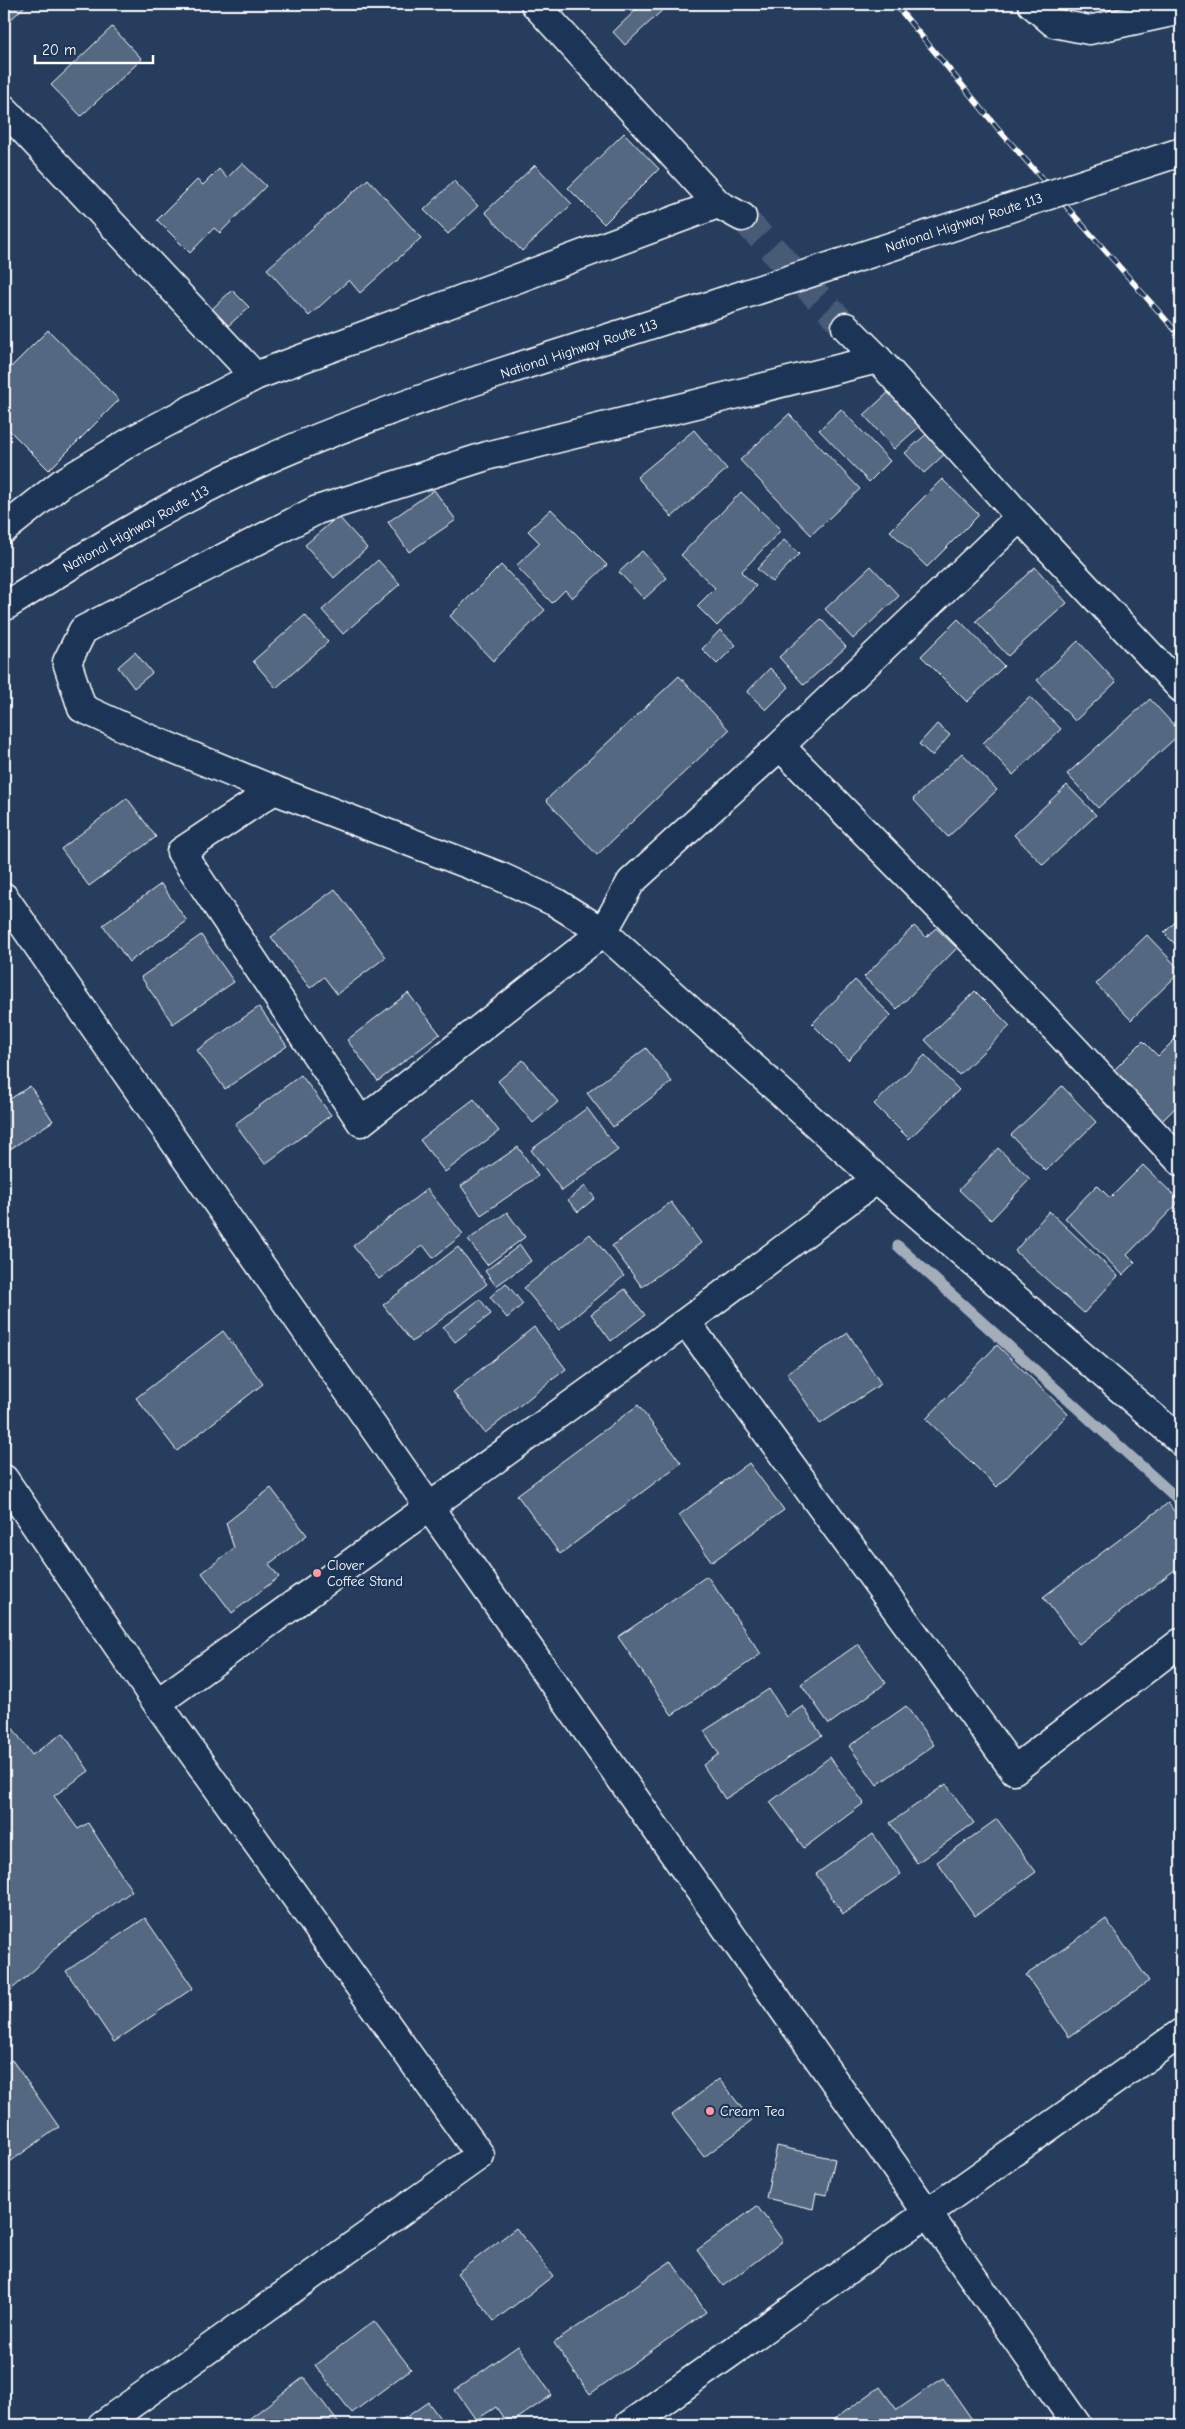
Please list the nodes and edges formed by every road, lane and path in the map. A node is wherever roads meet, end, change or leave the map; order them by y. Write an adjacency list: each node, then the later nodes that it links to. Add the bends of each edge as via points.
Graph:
1 (535, 4): 6 (main road)
2 (1032, 4): 3 (main road, via 1054,23 1089,30)
3 (1181, 10)
4 (4, 109): 10 (main road)
5 (1181, 152): 13 (main road, National Highway Route 113, bridge, via 368,419 258,464 173,504)
6 (718, 204): 7 (main road); 10 (main road)
7 (742, 217)
8 (846, 327): 9 (main road)
9 (878, 360): 11 (main road); 16 (main road, via 490,455 317,510 83,630 67,662 82,708)
10 (255, 376): 12 (main road, via 135,439 62,482)
11 (1020, 517): 14 (main road); 15 (main road)
12 (4, 529)
13 (4, 607)
14 (1181, 688)
15 (780, 746): 18 (main road, via 631,882); 19 (main road, via 980,949)
16 (274, 790): 18 (main road, via 499,876 555,902); 18 (main road, via 181,852 361,1122)
17 (4, 897): 24 (main road)
18 (604, 932): 20 (main road)
19 (1181, 1162)
20 (877, 1180): 21 (main road); 22 (main road)
21 (686, 1322): 24 (main road); 25 (main road, via 1014,1770)
22 (1181, 1441)
23 (4, 1479): 26 (main road)
24 (429, 1507): 26 (main road); 28 (main road)
25 (1181, 1642)
26 (157, 1703): 29 (main road, via 480,2155)
27 (1181, 2033): 28 (main road)
28 (928, 2214): 30 (main road); 31 (main road)
29 (102, 2425)
30 (629, 2425)
31 (1077, 2425)

